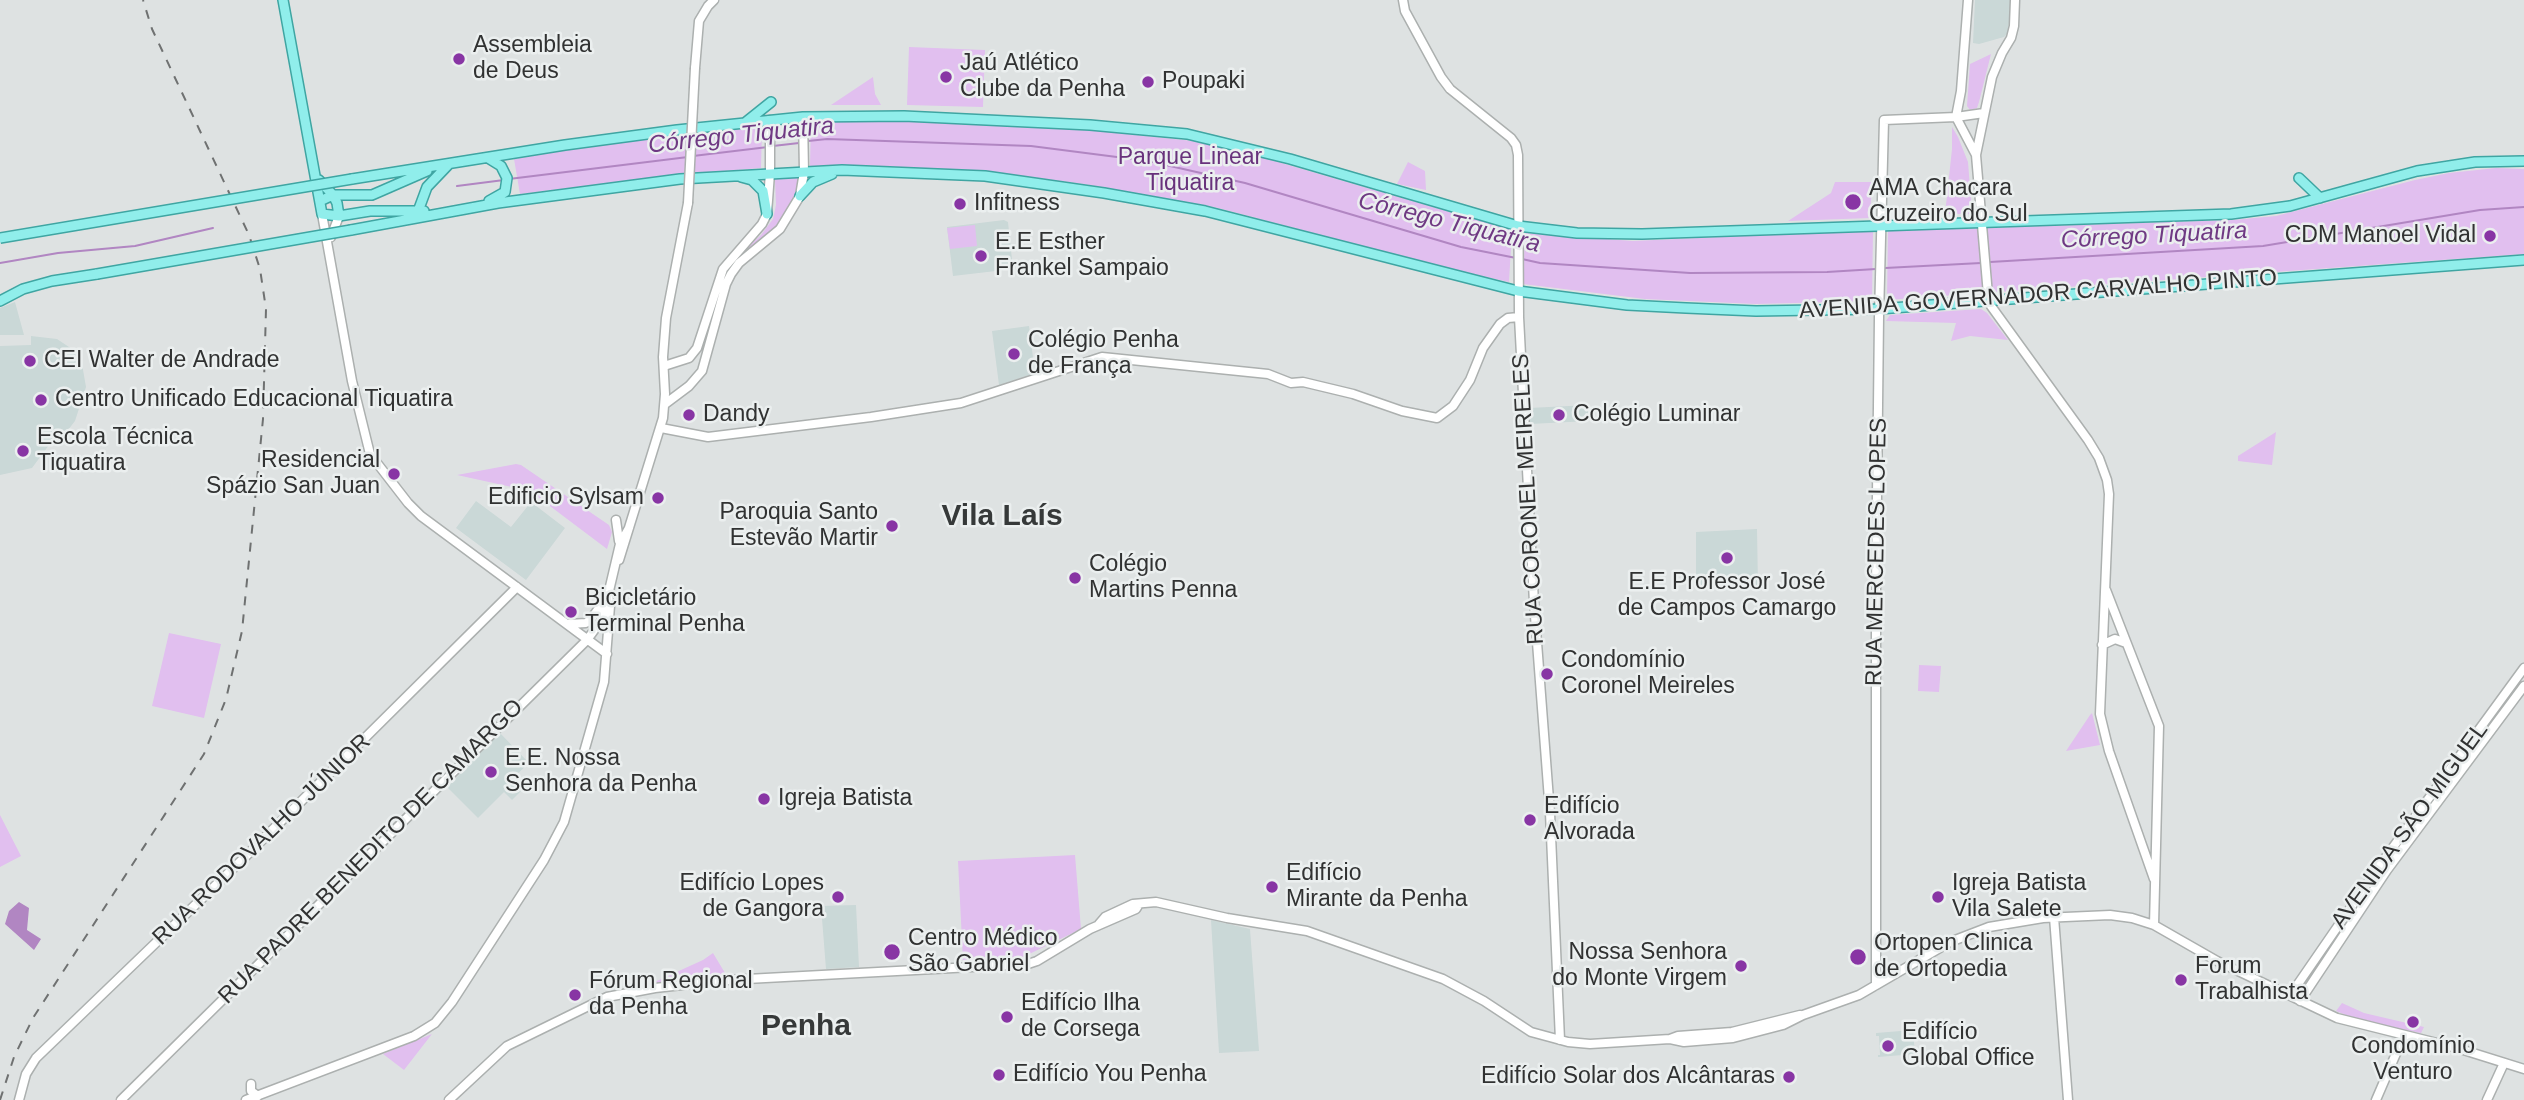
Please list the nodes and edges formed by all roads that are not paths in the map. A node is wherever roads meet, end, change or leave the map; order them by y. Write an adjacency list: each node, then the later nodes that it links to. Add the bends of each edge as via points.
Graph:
1 (283, 0): 20 (main road)
2 (714, 0): 43 (main road, bridge, via 699,22 688,203 666,318)
3 (1403, 0): 33 (main road, RUA CORONEL MEIRELES, via 1450,89 1516,145)
4 (1968, 0): 8 (main road)
5 (2015, 0): 7 (main road, via 2011,38 1996,65)
6 (771, 102): 11 (main road)
7 (1984, 113): 8 (main road); 12 (main road)
8 (1956, 117): 12 (main road); 32 (main road, RUA MERCEDES LOPES, via 1884,120)
9 (770, 120): 10 (main road); 11 (main road); 16 (main road)
10 (803, 121): 17 (main road); 33 (main road, via 904,116 1187,134)
11 (746, 122): 13 (main road, via 620,136)
12 (1976, 155): 31 (main road)
13 (488, 158): 15 (main road); 26 (main road, via 504,169 507,188)
14 (2524, 161): 24 (main road, via 2475,162 2417,171)
15 (443, 166): 22 (main road, via 372,195); 28 (main road, via 427,187); 34 (main road, bridge)
16 (770, 169): 17 (main road, AVENIDA GOVERNADOR CARVALHO PINTO); 19 (main road, AVENIDA GOVERNADOR CARVALHO PINTO); 29 (main road)
17 (804, 170): 18 (main road, AVENIDA GOVERNADOR CARVALHO PINTO); 23 (main road)
18 (842, 170): 23 (main road, via 817,179); 37 (main road, AVENIDA GOVERNADOR CARVALHO PINTO, via 985,176 1178,206)
19 (736, 175): 26 (main road, AVENIDA GOVERNADOR CARVALHO PINTO, via 666,180); 29 (main road, via 758,186)
20 (315, 176): 22 (main road); 25 (main road)
21 (2299, 178): 24 (main road)
22 (333, 195): 25 (main road); 30 (main road)
23 (800, 196): 44 (main road, via 780,229 731,274)
24 (2320, 198): 31 (main road, via 2231,214)
25 (320, 201): 27 (main road)
26 (482, 206): 28 (main road, AVENIDA GOVERNADOR CARVALHO PINTO)
27 (322, 214): 30 (main road); 35 (main road)
28 (416, 214): 30 (main road, via 370,211); 38 (main road, AVENIDA GOVERNADOR CARVALHO PINTO, bridge, via 351,230 52,281)
29 (766, 214): 42 (main road, via 723,269 700,342)
30 (339, 216): 35 (main road)
31 (1980, 222): 32 (main road); 39 (main road)
32 (1881, 225): 33 (main road, via 1642,234); 40 (main road, RUA MERCEDES LOPES)
33 (1518, 226): 37 (main road, RUA CORONEL MEIRELES)
34 (0, 239)
35 (329, 243): 51 (main road, via 367,447 421,516)
36 (2524, 260): 39 (main road, AVENIDA GOVERNADOR CARVALHO PINTO)
37 (1518, 291): 40 (main road, AVENIDA GOVERNADOR CARVALHO PINTO, via 1686,308); 41 (main road, RUA CORONEL MEIRELES)
38 (0, 301)
39 (1989, 301): 40 (main road, AVENIDA GOVERNADOR CARVALHO PINTO); 52 (main road, via 2104,468 2109,494)
40 (1879, 309): 64 (main road, RUA MERCEDES LOPES)
41 (1518, 317): 46 (main road, via 1508,318 1494,332 1453,406 1437,418 1247,371 1102,358 961,402 881,415 708,437); 67 (main road, RUA CORONEL MEIRELES)
42 (689, 358): 43 (main road); 44 (main road)
43 (664, 366): 45 (main road)
44 (702, 371): 45 (main road)
45 (665, 404): 46 (main road)
46 (661, 428): 48 (main road)
47 (616, 520): 49 (main road)
48 (629, 528): 49 (main road); 50 (main road)
49 (620, 544): 50 (main road)
50 (615, 564): 53 (main road)
51 (517, 587): 54 (main road); 72 (main road, RUA RODOVALHO JÚNIOR, via 36,1058)
52 (2105, 587): 56 (main road); 57 (main road)
53 (608, 596): 54 (main road, via 586,623); 55 (main road, RUA PADRE BENEDITO DE CAMARGO, via 600,622); 58 (main road)
54 (565, 623): 55 (main road)
55 (587, 639): 58 (main road); 73 (main road, RUA PADRE BENEDITO DE CAMARGO)
56 (2126, 643): 57 (main road, via 2115,639); 61 (main road, via 2159,726)
57 (2102, 645): 61 (main road, via 2102,727)
58 (607, 654): 71 (main road, via 593,723 557,840 452,1002 422,1032)
59 (2524, 669): 65 (main road, AVENIDA SÃO MIGUEL, via 2372,875 2298,984)
60 (2524, 686): 65 (main road, AVENIDA SÃO MIGUEL)
61 (2154, 879): 63 (main road)
62 (2054, 917): 63 (main road, via 2120,916); 64 (main road, via 2008,922 1950,942); 76 (main road)
63 (2154, 925): 65 (main road)
64 (1876, 985): 67 (main road, via 1783,1024 1733,1038 1590,1044)
65 (2294, 998): 66 (main road, via 2354,1024)
66 (2404, 1035): 68 (main road); 77 (main road)
67 (1560, 1040): 75 (main road, via 1531,1032 1456,985 1323,935 1165,903 1139,904 1028,964 736,979 607,997 507,1046)
68 (2504, 1063): 69 (main road); 78 (main road)
69 (2524, 1069)
70 (251, 1084): 71 (main road, via 250,1091)
71 (258, 1096): 74 (main road)
72 (19, 1100)
73 (121, 1100)
74 (246, 1100)
75 (449, 1100)
76 (2068, 1100)
77 (2376, 1100)
78 (2487, 1100)

